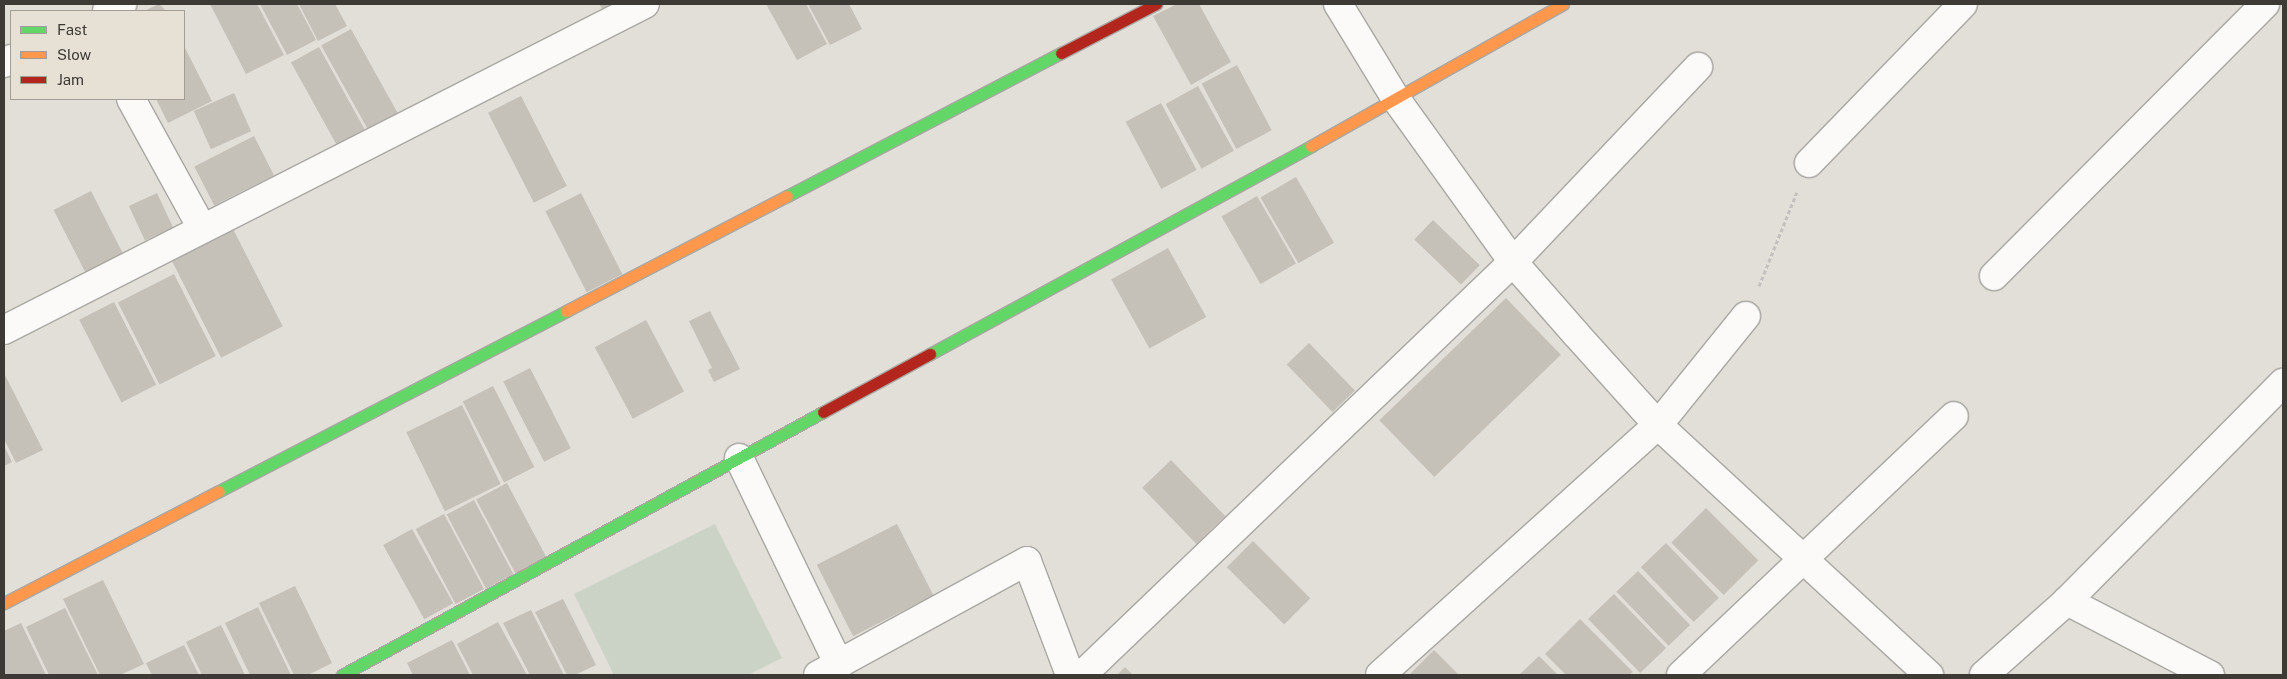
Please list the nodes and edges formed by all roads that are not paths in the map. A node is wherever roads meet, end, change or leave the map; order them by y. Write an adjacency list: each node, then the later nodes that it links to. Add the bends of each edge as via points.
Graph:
1 (122, 4): 8 (street)
2 (645, 4): 13 (street)
3 (1156, 4): 24 (street)
4 (1338, 4): 10 (street)
5 (1563, 4): 10 (street)
6 (1963, 4): 12 (street)
7 (2265, 4): 15 (street)
8 (109, 10)
9 (1698, 67): 14 (street)
10 (1396, 99): 14 (street); 21 (street)
11 (132, 100): 13 (street)
12 (1809, 163)
13 (202, 228): 17 (street)
14 (1513, 262): 20 (street); 28 (street)
15 (1994, 276)
16 (1746, 316): 20 (street)
17 (4, 330)
18 (2283, 382): 23 (street)
19 (1954, 416): 22 (street)
20 (1658, 425): 22 (street); 29 (street)
21 (738, 458): 25 (street); 26 (street)
22 (1803, 558): 30 (street); 31 (street)
23 (2067, 601): 32 (street); 33 (street)
24 (4, 603)
25 (828, 670): 27 (street, via 1027,562)
26 (342, 675)
27 (1070, 675)
28 (1082, 675)
29 (1380, 675)
30 (1681, 675)
31 (1929, 675)
32 (1984, 675)
33 (2210, 675)

